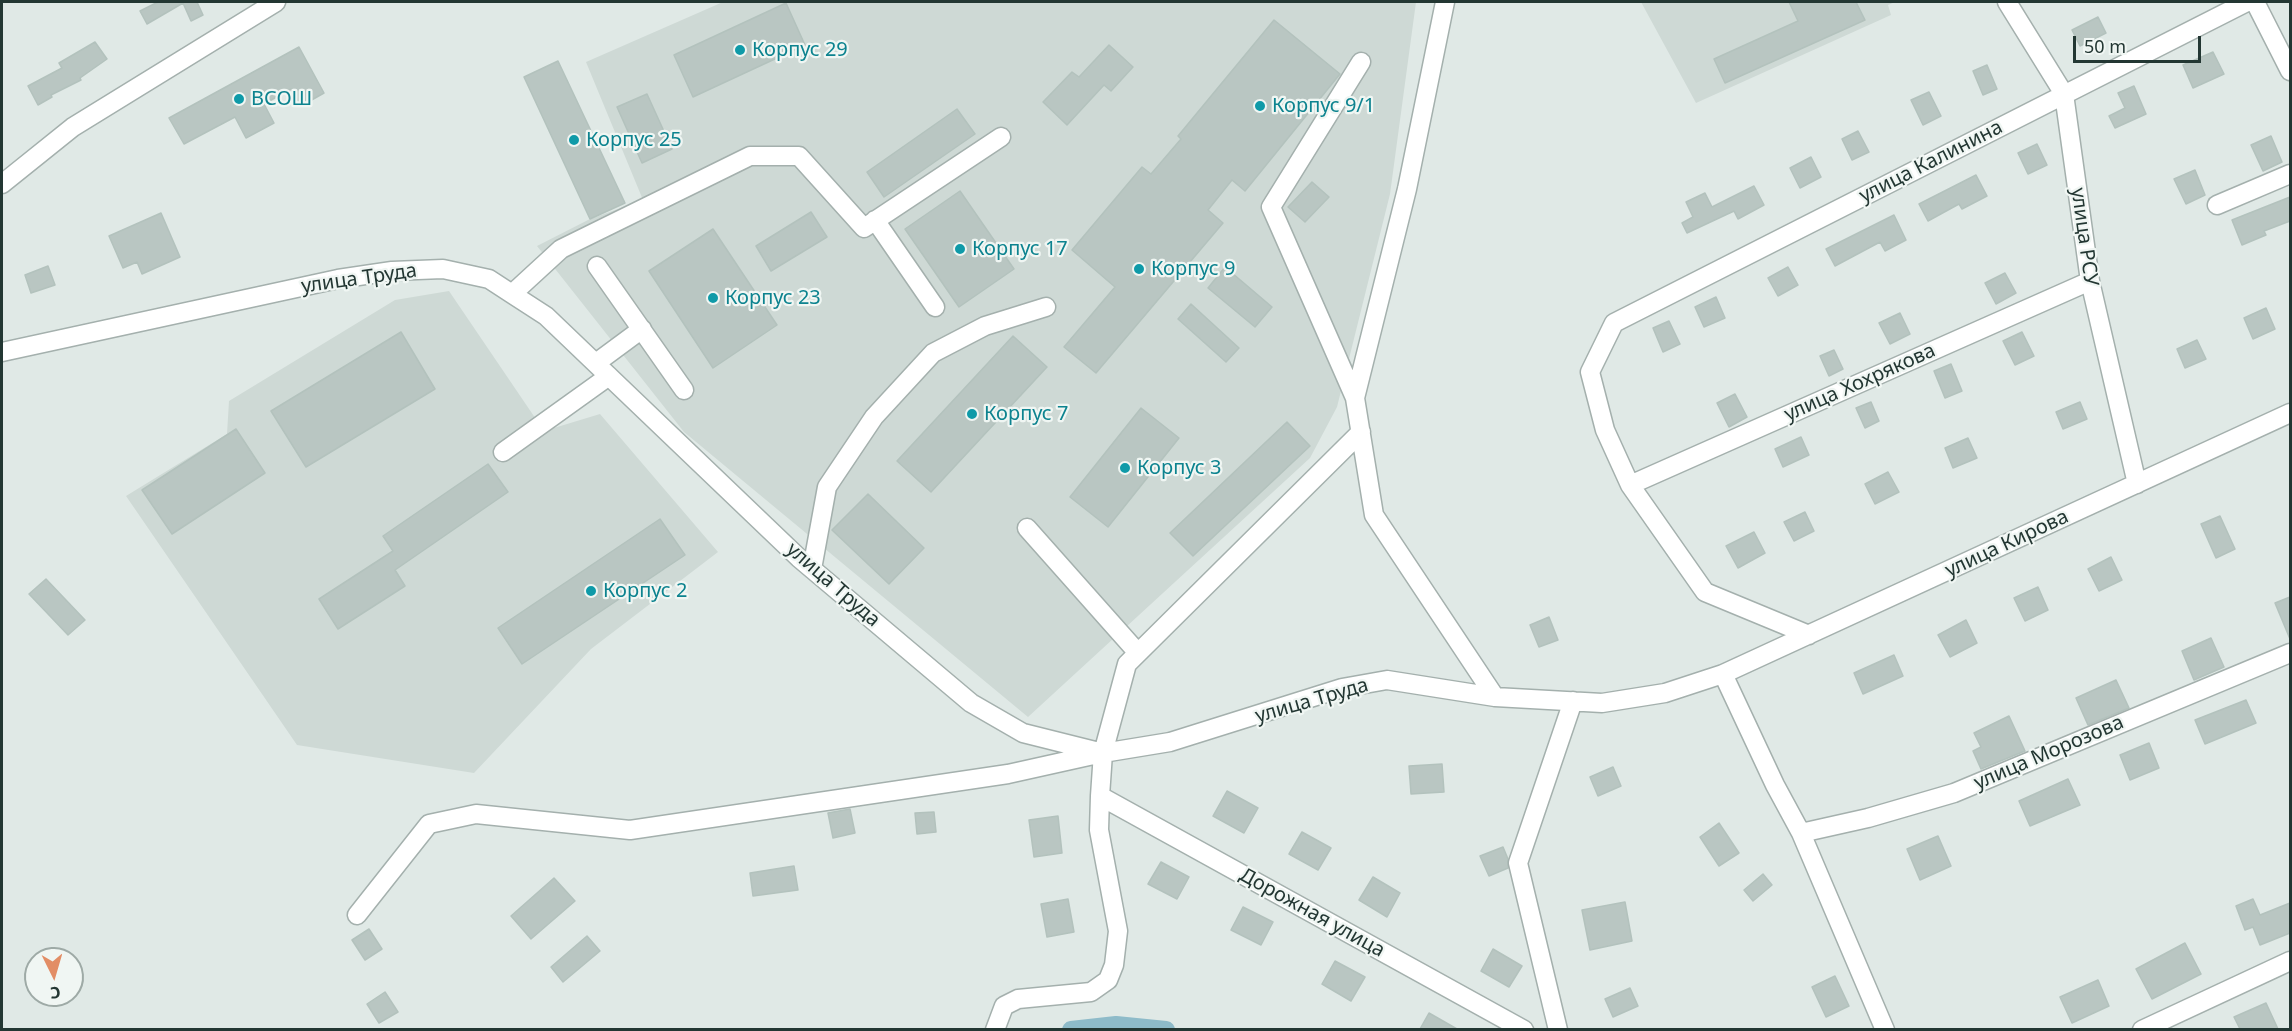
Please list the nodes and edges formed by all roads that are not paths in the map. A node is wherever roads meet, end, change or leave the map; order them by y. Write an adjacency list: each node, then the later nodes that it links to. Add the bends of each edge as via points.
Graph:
1 (276, 2): 11 (street, via 73,127)
2 (1445, 2): 23 (street, via 1407,189)
3 (2007, 2): 8 (street, улица РСУ)
4 (2247, 2): 8 (street, улица Калинина)
5 (2254, 2): 7 (street)
6 (1361, 62): 23 (street, via 1271,207)
7 (2290, 71)
8 (2064, 94): 15 (street, улица РСУ); 28 (street, улица Калинина, via 1614,323 1590,372 1605,430)
9 (1001, 136): 13 (street)
10 (2290, 174): 12 (street)
11 (2, 184)
12 (2217, 206)
13 (875, 220): 16 (street, via 864,228 800,156 750,156 561,249); 17 (street)
14 (597, 266): 19 (street)
15 (2090, 281): 27 (street, улица РСУ); 28 (street, улица Хохрякова)
16 (512, 294): 20 (street, улица Труда, via 489,279 442,269 392,271 338,279); 21 (street, улица Труда, via 546,316)
17 (935, 307)
18 (1046, 307): 30 (street, via 986,326 933,353 874,417 827,487)
19 (642, 329): 21 (street); 22 (street)
20 (2, 352)
21 (602, 370): 26 (street); 30 (street, улица Труда)
22 (684, 390)
23 (1355, 398): 25 (street)
24 (2290, 413): 27 (street, улица Кирова)
25 (1361, 432): 32 (street); 35 (street, via 1374,515)
26 (503, 452)
27 (2138, 484): 31 (street, улица Кирова)
28 (1630, 485): 31 (street, via 1705,592)
29 (1027, 528): 32 (street)
30 (812, 569): 37 (street, улица Труда, via 971,703 1023,733)
31 (1809, 635): 34 (street, улица Кирова)
32 (1138, 653): 37 (street, via 1127,664)
33 (2290, 653): 39 (street, улица Морозова, via 1954,793)
34 (1723, 674): 36 (street, улица Труда, via 1665,693 1602,703); 39 (street, via 1775,785)
35 (1495, 697): 36 (street, улица Труда); 37 (street, улица Труда, via 1387,680 1342,688 1170,742)
36 (1573, 701): 44 (street, via 1518,863)
37 (1103, 753): 38 (street); 40 (street, via 1008,774 630,830 477,814 429,824)
38 (1100, 796): 42 (street, via 1099,830 1118,931 1108,980 1091,992 1018,999 1004,1006); 43 (street, Дорожная улица)
39 (1802, 832): 45 (street)
40 (357, 915)
41 (2290, 960): 46 (street)
42 (995, 1029)
43 (1524, 1029)
44 (1555, 1029)
45 (1885, 1029)
46 (2142, 1029)

